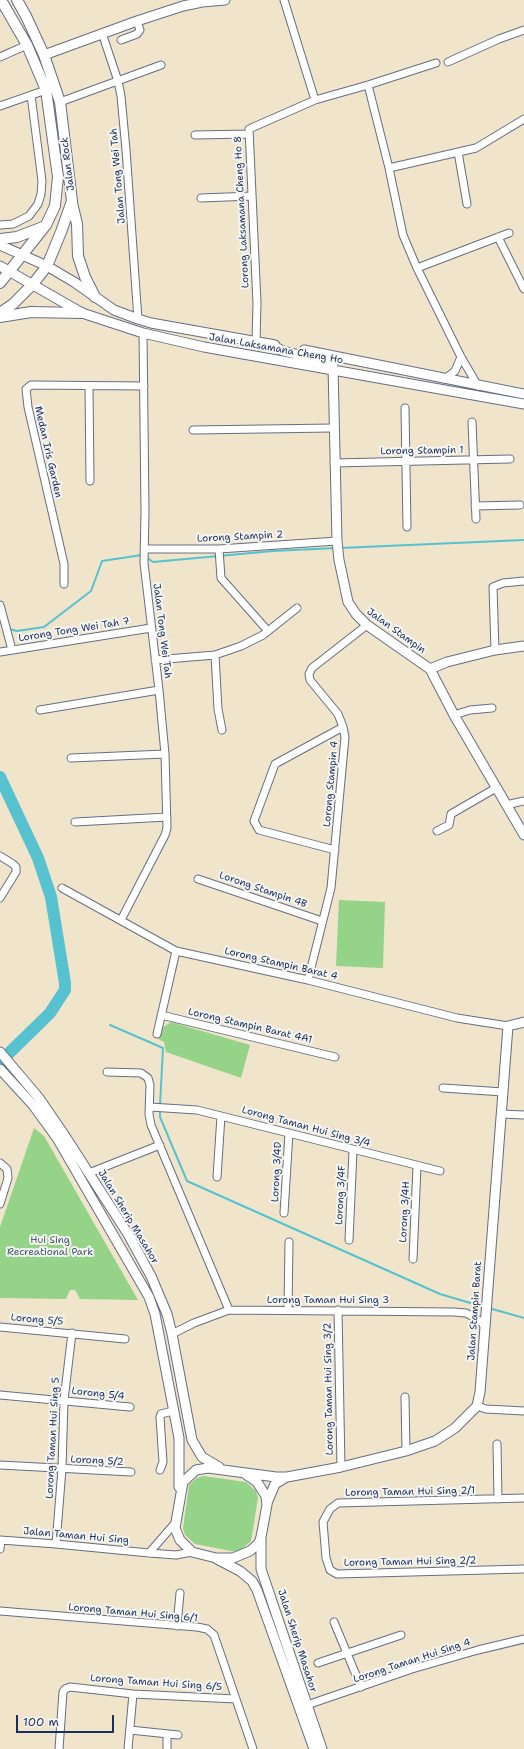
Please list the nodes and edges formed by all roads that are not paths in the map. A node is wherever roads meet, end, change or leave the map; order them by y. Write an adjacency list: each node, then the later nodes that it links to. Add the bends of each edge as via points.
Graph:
1 (1, 0): 10 (main road, Jalan Rock)
2 (17, 0): 11 (main road, Jalan Rock)
3 (213, 0): 4 (main road); 6 (main road, via 194,3)
4 (225, 0)
5 (284, 0): 20 (street)
6 (137, 21): 8 (main road); 9 (street, via 140,30 137,34)
7 (524, 30): 13 (street)
8 (102, 33): 11 (main road); 16 (street, Jalan Tong Wei Tah)
9 (121, 40)
10 (27, 45): 12 (street); 18 (main road, Jalan Rock)
11 (44, 55): 21 (main road, Jalan Rock)
12 (0, 58)
13 (448, 62)
14 (436, 63): 17 (street, Lorong Laksamana Cheng Ho 8)
15 (161, 65): 16 (street)
16 (118, 81): 21 (street); 50 (street, Jalan Tong Wei Tah, via 126,143)
17 (368, 86): 20 (street, Lorong Laksamana Cheng Ho 8); 27 (street)
18 (46, 90): 19 (street); 33 (main road, Jalan Rock, via 58,177 55,206)
19 (31, 95): 22 (street); 32 (street, via 42,181 41,194 38,204 29,216 13,224)
20 (315, 100): 24 (street, Lorong Laksamana Cheng Ho 8, via 249,130)
21 (60, 102): 30 (main road, Jalan Rock)
22 (0, 106)
23 (524, 118): 26 (street, via 476,148)
24 (248, 134): 25 (street); 28 (street, Lorong Laksamana Cheng Ho 8)
25 (195, 135)
26 (458, 152): 27 (street); 31 (street)
27 (389, 168): 41 (street, via 403,235)
28 (252, 196): 29 (street); 52 (street, Lorong Laksamana Cheng Ho 8, via 257,303)
29 (201, 198)
30 (72, 201): 40 (main road, Jalan Rock); 46 (main road, via 77,224 78,256)
31 (467, 204)
32 (0, 225)
33 (46, 225): 36 (main road, via 17,237); 38 (main road, Jalan Rock)
34 (509, 233): 35 (street)
35 (498, 237): 41 (street); 45 (street)
36 (0, 239)
37 (0, 245): 38 (main road, Jalan Laksamana Cheng Ho)
38 (22, 255): 40 (main road, Jalan Laksamana Cheng Ho); 42 (main road, Jalan Rock)
39 (0, 266): 42 (main road, Jalan Laksamana Cheng Ho)
40 (46, 266): 44 (main road, Jalan Rock); 46 (main road, Jalan Laksamana Cheng Ho)
41 (418, 268): 54 (street)
42 (9, 272): 43 (main road, Jalan Rock); 44 (main road, Jalan Laksamana Cheng Ho)
43 (0, 283)
44 (33, 284): 47 (main road, Jalan Rock); 48 (main road, Jalan Laksamana Cheng Ho)
45 (524, 289)
46 (95, 297): 50 (main road, Jalan Laksamana Cheng Ho, via 114,310)
47 (0, 313)
48 (82, 314): 49 (main road, via 30,312); 51 (main road, Jalan Laksamana Cheng Ho)
49 (0, 317)
50 (138, 319): 52 (main road, Jalan Laksamana Cheng Ho)
51 (143, 333): 55 (main road, Jalan Laksamana Cheng Ho, via 204,348); 58 (street, Jalan Tong Wei Tah)
52 (256, 341): 53 (main road, Jalan Laksamana Cheng Ho)
53 (270, 344): 55 (main road, via 283,351 330,363); 56 (main road, Jalan Laksamana Cheng Ho)
54 (461, 357): 56 (street, via 455,371); 59 (street)
55 (333, 371): 61 (main road, Jalan Laksamana Cheng Ho); 64 (main road, Jalan Stampin)
56 (445, 379): 59 (main road, Jalan Laksamana Cheng Ho)
57 (89, 386): 58 (street, Medan Iris Garden); 70 (street); 79 (street, Medan Iris Garden, via 31,385 26,389 28,408 64,564)
58 (144, 386): 77 (street, Jalan Tong Wei Tah)
59 (478, 386): 60 (main road, Jalan Laksamana Cheng Ho)
60 (524, 394)
61 (524, 404)
62 (405, 408): 67 (street)
63 (472, 422): 68 (street)
64 (333, 428): 65 (street); 69 (main road, Jalan Stampin)
65 (193, 430)
66 (510, 459): 68 (street, Lorong Stampin 1)
67 (406, 461): 68 (street, Lorong Stampin 1); 69 (street, Lorong Stampin 1); 74 (street)
68 (473, 461): 71 (street)
69 (334, 463): 75 (main road, Jalan Stampin)
70 (90, 481)
71 (475, 506): 72 (street); 73 (street)
72 (520, 506)
73 (476, 519)
74 (407, 527)
75 (337, 543): 76 (street, Lorong Stampin 2); 82 (main road, Jalan Stampin, via 348,602)
76 (219, 551): 77 (street, Lorong Stampin 2); 84 (street, via 222,578)
77 (144, 552): 83 (street, Jalan Tong Wei Tah)
78 (524, 581): 87 (street, via 496,585 493,588)
79 (64, 584)
80 (0, 605): 86 (street)
81 (297, 608): 84 (street)
82 (367, 625): 91 (main road, Jalan Stampin); 96 (street, Lorong Stampin 4, via 312,668 309,674 310,680 338,714)
83 (151, 628): 86 (street, Lorong Tong Wei Tah 7); 90 (street, Jalan Tong Wei Tah)
84 (268, 631): 89 (street, via 241,646)
85 (524, 646): 87 (main road)
86 (12, 650): 88 (street, Lorong Tong Wei Tah 7)
87 (495, 650): 91 (main road)
88 (0, 652)
89 (215, 655): 90 (street); 97 (street, via 218,709)
90 (155, 660): 92 (street, Jalan Tong Wei Tah)
91 (430, 669): 95 (main road, Jalan Stampin)
92 (160, 690): 94 (street); 98 (street, Jalan Tong Wei Tah)
93 (492, 708): 95 (street, via 470,710)
94 (40, 710)
95 (454, 715): 100 (main road, Jalan Stampin)
96 (343, 727): 107 (street, Lorong Stampin 4, via 345,737); 107 (street, via 275,764 254,822 259,830)
97 (222, 730)
98 (164, 754): 99 (street); 103 (street, Jalan Tong Wei Tah)
99 (71, 758)
100 (496, 788): 102 (main road, Jalan Stampin); 105 (street, via 452,814 449,825)
101 (524, 801): 102 (street)
102 (506, 805): 106 (main road, Jalan Stampin)
103 (167, 817): 104 (street); 112 (street, Jalan Tong Wei Tah, via 165,835)
104 (75, 822)
105 (437, 831)
106 (524, 835)
107 (335, 850): 113 (street, Lorong Stampin 4)
108 (0, 856): 111 (street, via 16,867 16,872)
109 (198, 879): 113 (street, Lorong Stampin 4B)
110 (62, 888): 112 (street, Lorong Stampin Barat 4)
111 (0, 898)
112 (121, 920): 114 (street, Lorong Stampin Barat 4)
113 (322, 921): 115 (street, Lorong Stampin 4)
114 (176, 951): 115 (street, Lorong Stampin Barat 4); 116 (street)
115 (308, 980): 118 (street, Lorong Stampin Barat 4, via 457,1018)
116 (161, 1015): 119 (street); 121 (street, Lorong Stampin Barat 4A1)
117 (524, 1022): 118 (main road)
118 (508, 1026): 125 (main road, Jalan Stampin Barat)
119 (157, 1034)
120 (0, 1052): 136 (main road, Jalan Sherip Masahor, via 39,1098)
121 (335, 1057)
122 (0, 1069): 156 (main road, via 34,1105 57,1138 148,1298 155,1314)
123 (107, 1072): 126 (street, via 145,1075 150,1085)
124 (443, 1088): 125 (street)
125 (503, 1092): 127 (main road, Jalan Stampin Barat)
126 (151, 1107): 129 (street, Lorong Taman Hui Sing 3/4, via 197,1110); 131 (street, via 151,1125)
127 (501, 1114): 128 (street); 146 (main road, Jalan Stampin Barat)
128 (524, 1115)
129 (221, 1116): 130 (street, Lorong Taman Hui Sing 3/4); 137 (street)
130 (289, 1133): 132 (street, Lorong Taman Hui Sing 3/4); 139 (street, Lorong 3/4D)
131 (160, 1145): 136 (street); 143 (street)
132 (353, 1150): 134 (street, Lorong Taman Hui Sing 3/4); 140 (street, Lorong 3/4F)
133 (0, 1163): 138 (street, via 7,1170 8,1178)
134 (417, 1166): 135 (street, Lorong Taman Hui Sing 3/4); 142 (street, Lorong 3/4H)
135 (440, 1171)
136 (89, 1173): 149 (main road, Jalan Sherip Masahor, via 128,1234 150,1276 167,1314)
137 (217, 1177)
138 (0, 1204)
139 (284, 1213)
140 (349, 1240)
141 (289, 1242): 144 (street)
142 (413, 1259)
143 (229, 1310): 144 (street, Lorong Taman Hui Sing 3); 149 (street, Lorong Taman Hui Sing 3)
144 (288, 1310): 145 (street, Lorong Taman Hui Sing 3)
145 (338, 1310): 146 (street, Lorong Taman Hui Sing 3, via 466,1313); 161 (street, Lorong Taman Hui Sing 3/2)
146 (485, 1326): 154 (main road, Jalan Stampin Barat)
147 (0, 1327): 148 (street, Lorong 5/5)
148 (72, 1333): 150 (street, Lorong 5/5); 153 (street, Lorong Taman Hui Sing 5)
149 (172, 1334): 164 (main road, Jalan Sherip Masahor, via 192,1440 202,1457)
150 (125, 1339)
151 (0, 1395): 153 (street, Lorong 5/4)
152 (405, 1397): 159 (street)
153 (64, 1400): 155 (street, Lorong 5/4); 162 (street, Lorong Taman Hui Sing 5)
154 (477, 1406): 157 (street, via 486,1409); 159 (main road, via 447,1434)
155 (130, 1407)
156 (173, 1411): 163 (street, via 161,1414 160,1417 163,1450); 170 (main road, via 180,1446)
157 (524, 1411)
158 (497, 1444): 169 (street)
159 (406, 1451): 161 (main road)
160 (0, 1465): 162 (street, Lorong 5/2)
161 (341, 1467): 167 (main road)
162 (62, 1469): 165 (street, Lorong 5/2); 176 (street, Lorong Taman Hui Sing 5)
163 (160, 1470)
164 (228, 1471): 166 (main road); 170 (main road, via 202,1468 191,1473 183,1482)
165 (131, 1472)
166 (244, 1473): 167 (main road); 171 (main road, via 262,1489)
167 (287, 1477): 171 (main road, via 275,1484)
168 (524, 1498): 169 (street, Lorong Taman Hui Sing 2/1)
169 (498, 1499): 174 (street, Lorong Taman Hui Sing 2/1, via 338,1503 330,1509 323,1522)
170 (178, 1505): 172 (main road)
171 (267, 1505): 173 (main road)
172 (176, 1522): 178 (main road, via 180,1540); 179 (street)
173 (261, 1537): 180 (main road, via 255,1547 240,1557); 193 (main road, Jalan Sherip Masahor, via 261,1569)
174 (324, 1538): 181 (street, Lorong Taman Hui Sing 2/2, via 330,1570 337,1574)
175 (0, 1540): 176 (street, Jalan Taman Hui Sing); 177 (street)
176 (56, 1544): 179 (street, Jalan Taman Hui Sing)
177 (0, 1549)
178 (192, 1552): 179 (street, Jalan Taman Hui Sing, via 176,1555); 180 (main road)
179 (149, 1553)
180 (216, 1558): 201 (main road, Jalan Sherip Masahor, via 240,1571 252,1581 257,1590)
181 (524, 1569)
182 (180, 1592): 185 (street)
183 (0, 1611): 185 (street, Lorong Taman Hui Sing 6/1)
184 (334, 1622): 188 (street)
185 (176, 1626): 192 (street, Lorong Taman Hui Sing 6/1, via 207,1629 214,1635)
186 (401, 1635): 188 (street)
187 (524, 1639): 190 (street, Lorong Taman Hui Sing 4, via 412,1669)
188 (347, 1652): 189 (street); 190 (street)
189 (318, 1663)
190 (361, 1687): 193 (street, Lorong Taman Hui Sing 4)
191 (133, 1694): 192 (street, Lorong Taman Hui Sing 6/5); 194 (street); 197 (street, Lorong Taman Hui Sing 6/5, via 70,1687 65,1689)
192 (236, 1699): 200 (street, Lorong Taman Hui Sing 6/1)
193 (307, 1705): 202 (main road, Jalan Sherip Masahor)
194 (130, 1730): 195 (street); 198 (street)
195 (167, 1734): 196 (street); 199 (street)
196 (178, 1735)
197 (59, 1749)
198 (128, 1749)
199 (167, 1749)
200 (253, 1749)
201 (314, 1749)
202 (322, 1749)

